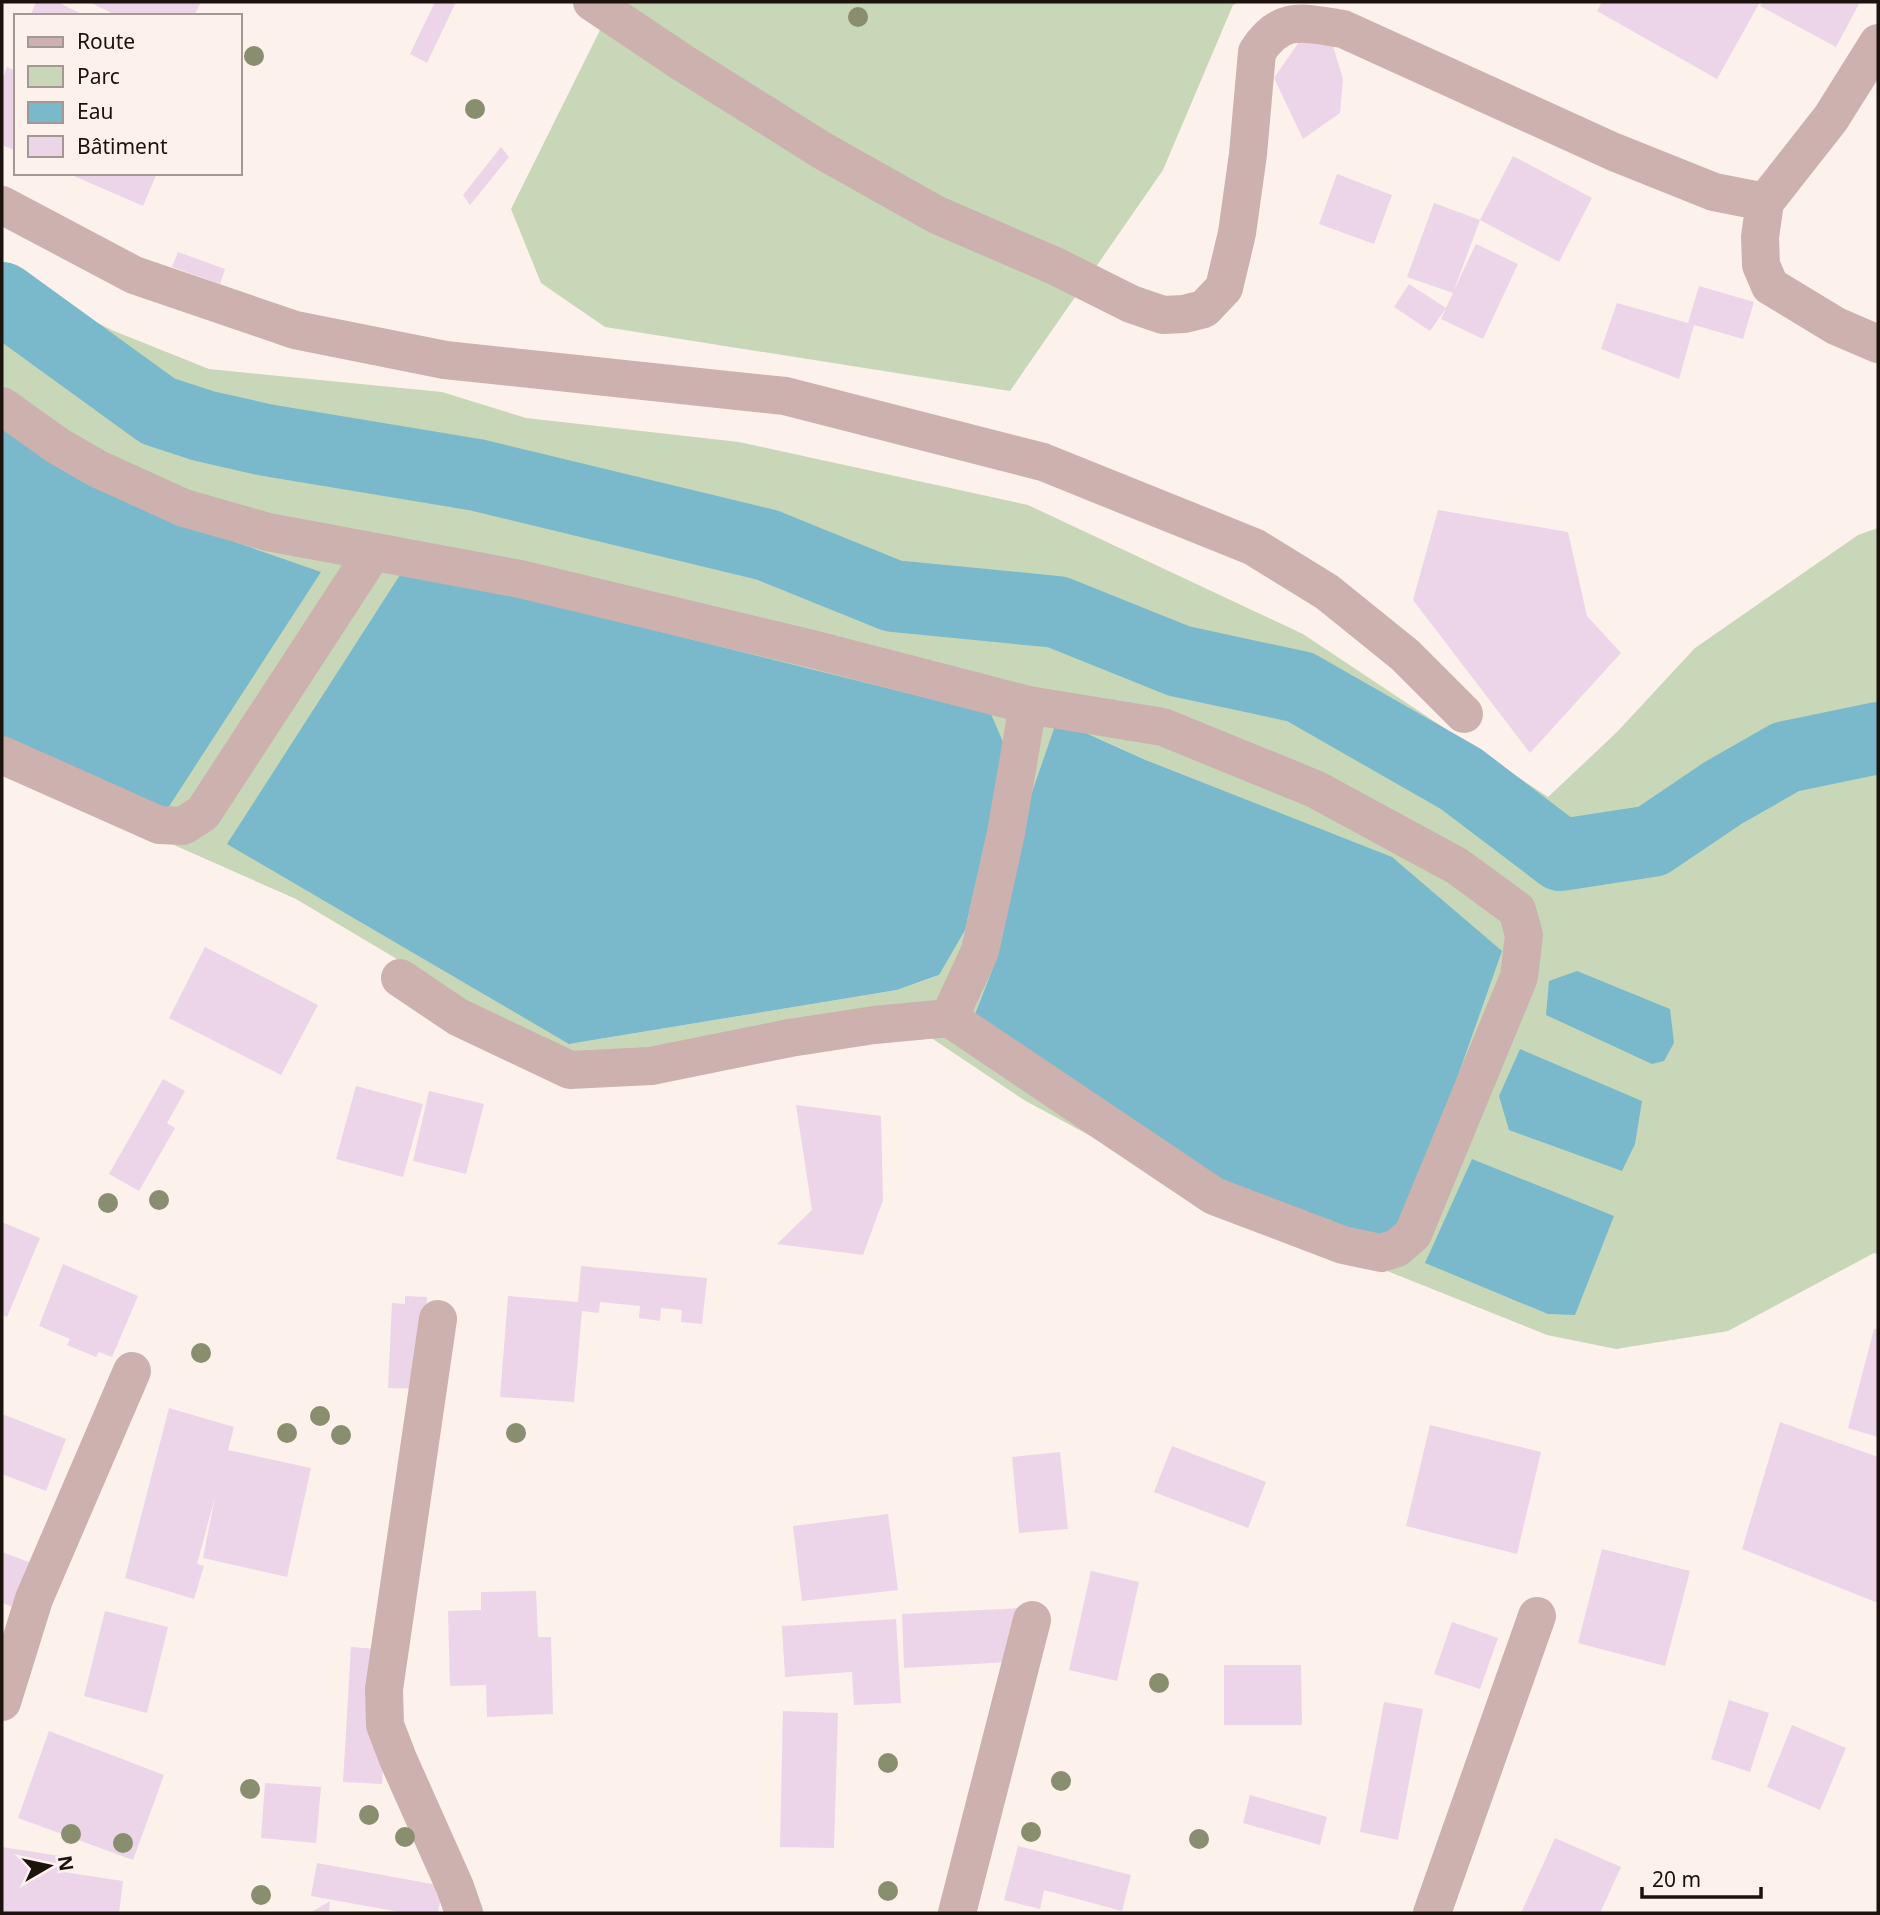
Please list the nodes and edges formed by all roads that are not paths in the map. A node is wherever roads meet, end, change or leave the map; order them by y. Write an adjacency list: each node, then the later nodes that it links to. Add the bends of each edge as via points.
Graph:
1 (592, 2): 3 (street, via 823,151 926,208 1131,304 1163,314 1204,309 1224,288 1239,220 1257,52 1280,27 1296,22 1343,29 1614,152 1714,192)
2 (1878, 43): 3 (street, via 1831,118)
3 (1765, 202): 5 (street, via 1761,265 1770,286 1836,326)
4 (2, 205): 9 (street, via 134,275 295,330 445,360 785,396 1043,462 1254,547 1327,592 1405,655)
5 (1878, 344)
6 (2, 406): 7 (street, via 98,469 184,508 268,532)
7 (373, 552): 8 (street, via 520,579); 10 (street, via 203,813 183,826 159,825)
8 (1028, 705): 12 (street, via 980,951); 12 (street, via 1163,727 1315,789 1457,866 1517,910 1524,935 1519,978 1413,1234 1397,1248 1381,1253 1343,1245 1214,1196)
9 (1464, 714)
10 (2, 755)
11 (400, 978): 12 (street, via 458,1017 570,1070 651,1066 802,1036)
12 (949, 1018)
13 (438, 1319): 18 (street, via 384,1689 385,1726)
14 (132, 1371): 17 (street, via 34,1599)
15 (1537, 1616): 20 (street)
16 (1032, 1620): 19 (street)
17 (2, 1702)
18 (464, 1913)
19 (957, 1913)
20 (1432, 1913)

